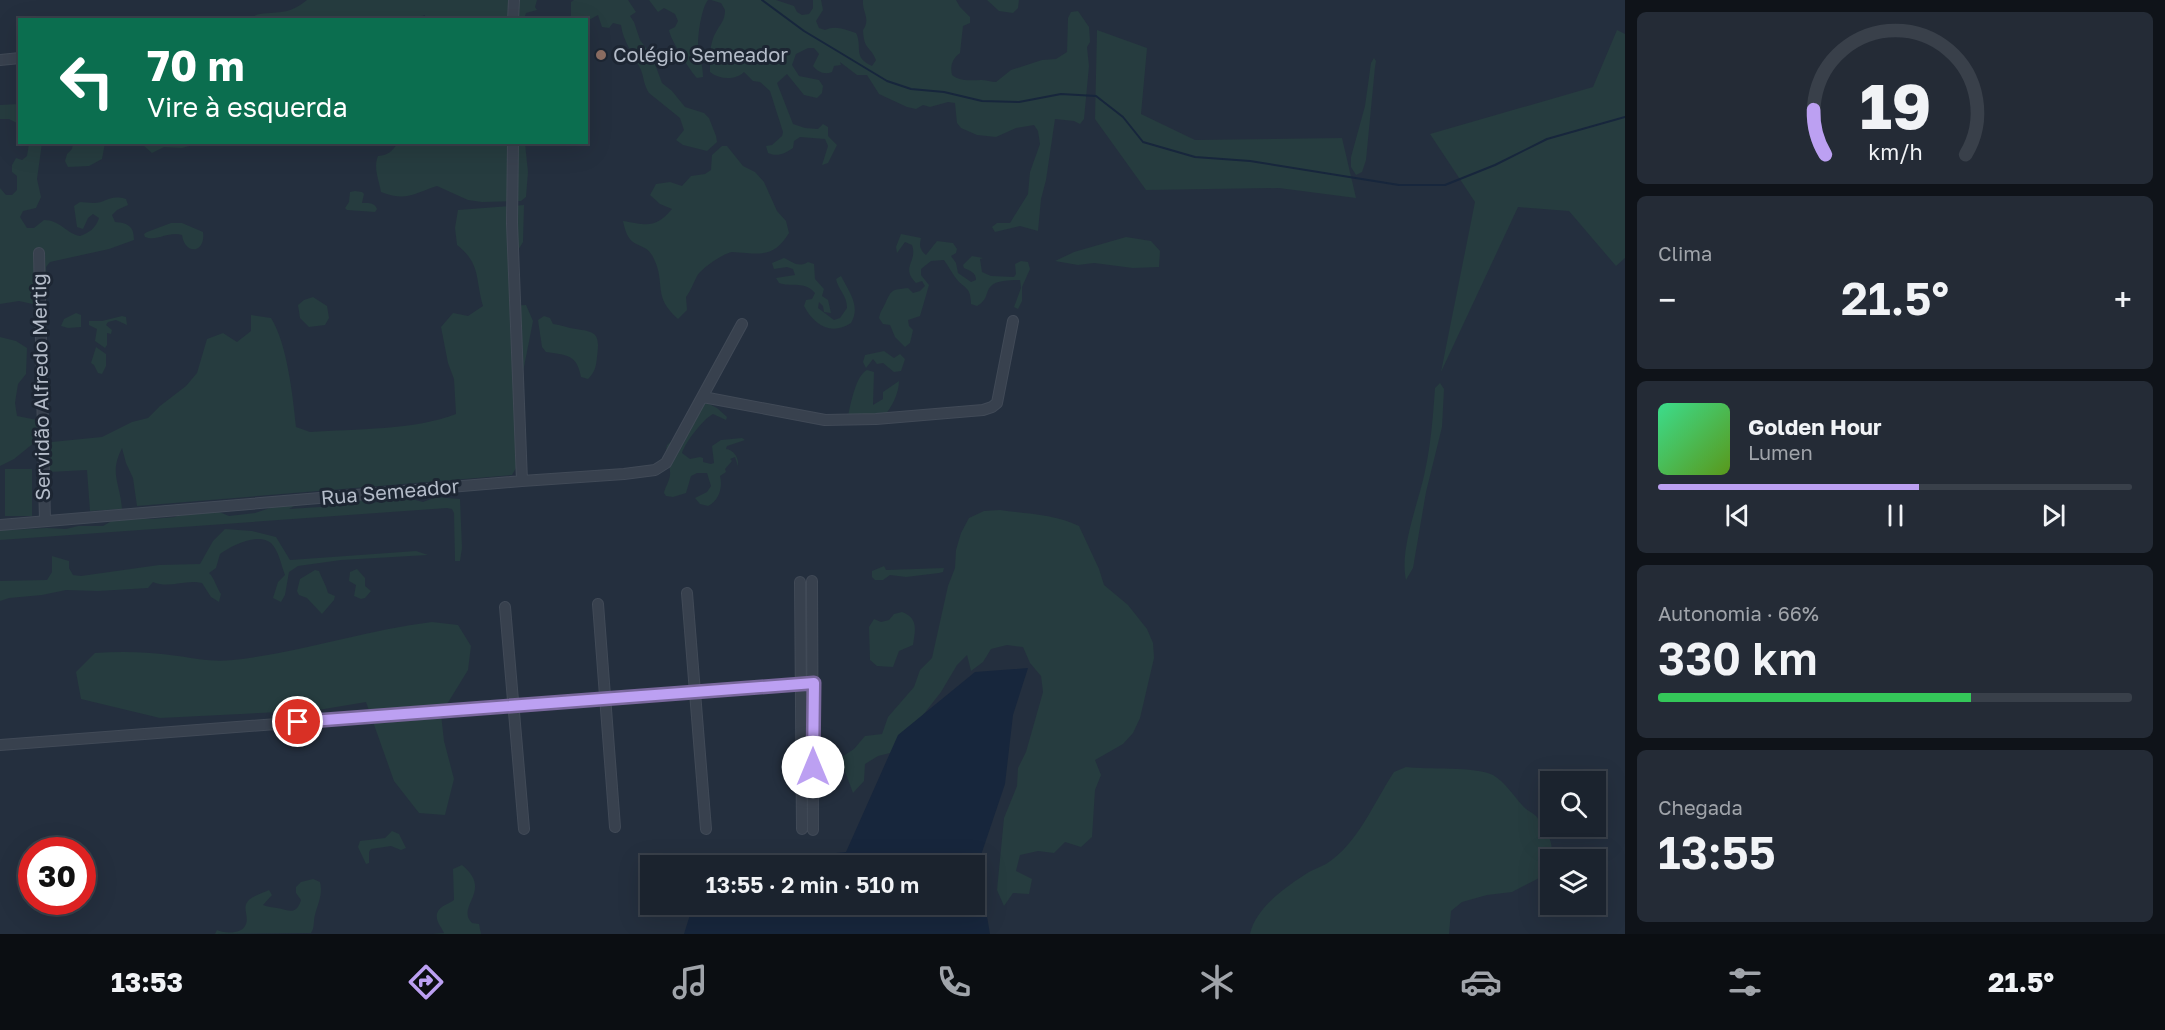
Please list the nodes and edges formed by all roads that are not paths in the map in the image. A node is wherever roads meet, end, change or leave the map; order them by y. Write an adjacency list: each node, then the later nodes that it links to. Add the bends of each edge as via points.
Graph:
1 (514, 0): 2 (street)
2 (513, 18)
3 (18, 58): 4 (street)
4 (0, 60)
5 (513, 144): 10 (street, via 512,223)
6 (39, 253): 11 (street, Servidão Alfredo Mertig)
7 (1013, 321): 9 (street, via 997,403 983,410 825,420)
8 (742, 324): 9 (street, Rua Semeador)
9 (703, 397): 10 (street, Rua Semeador, via 671,456 655,470)
10 (522, 481): 11 (street, Rua Semeador)
11 (45, 521): 12 (street, Rua Semeador)
12 (0, 525)
13 (812, 581): 18 (street)
14 (800, 582): 19 (street)
15 (687, 592): 20 (street)
16 (598, 604): 21 (street)
17 (505, 607): 22 (street)
18 (814, 683): 19 (street); 19 (street, via 807,829)
19 (801, 684): 20 (street)
20 (695, 691): 21 (street); 26 (street)
21 (603, 699): 22 (street); 24 (street)
22 (512, 705): 23 (street); 25 (street)
23 (0, 745)
24 (615, 827)
25 (524, 829)
26 (706, 829)

